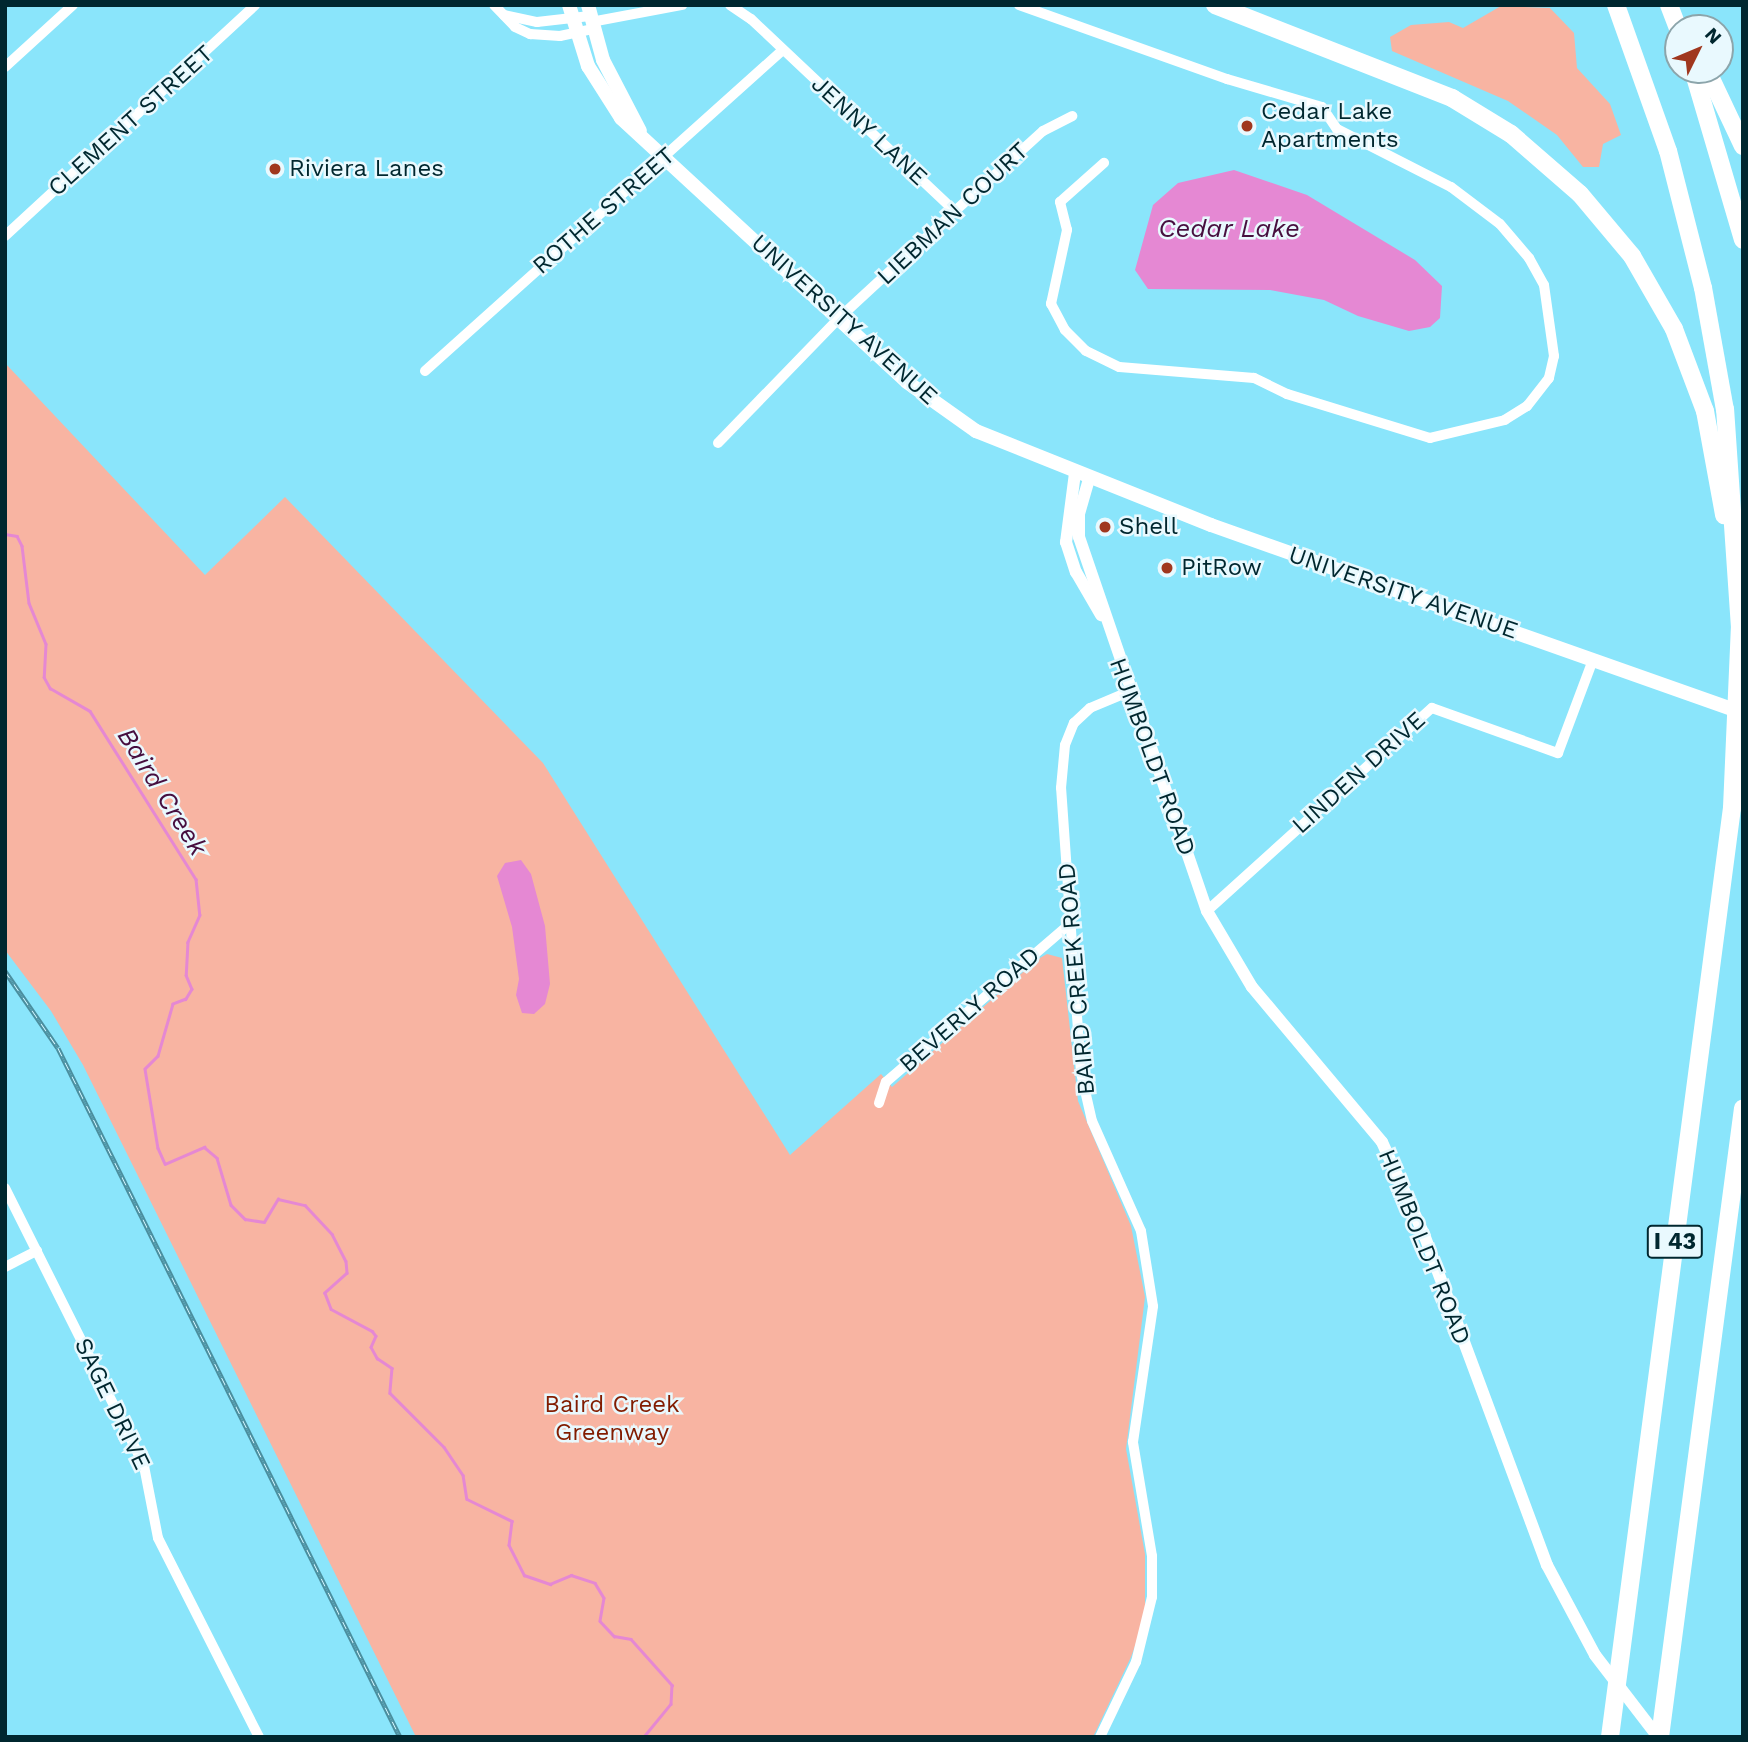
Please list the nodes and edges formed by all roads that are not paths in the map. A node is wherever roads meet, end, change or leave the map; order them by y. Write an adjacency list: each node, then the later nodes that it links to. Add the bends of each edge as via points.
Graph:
1 (74, 5): 14 (street)
2 (255, 5): 23 (street, CLEMENT STREET)
3 (494, 5): 10 (street)
4 (682, 5): 11 (street)
5 (730, 5): 13 (street, JENNY LANE)
6 (1020, 5): 21 (street, via 1322,107 1337,129 1477,205 1529,258 1544,285 1554,356 1549,378 1527,406 1505,420 1430,438 1287,394 1254,378 1119,367 1086,351 1065,330 1051,304 1067,230 1060,202)
7 (1215, 5): 32 (highway, via 1452,98 1549,163 1607,223 1660,302 1705,411 1722,498)
8 (1617, 7): 32 (highway, via 1682,201 1715,351 1736,525)
9 (570, 11): 10 (street, via 533,22); 11 (street); 12 (main road, UNIVERSITY AVENUE)
10 (503, 14): 12 (street, via 526,33)
11 (590, 18): 12 (street); 18 (main road, via 606,67)
12 (575, 34): 18 (main road, UNIVERSITY AVENUE, via 609,103)
13 (783, 50): 20 (street, ROTHE STREET); 22 (street, JENNY LANE)
14 (5, 67)
15 (1697, 84): 24 (highway)
16 (1714, 84): 19 (highway)
17 (1072, 116): 22 (street, LIEBMAN COURT, via 1043,131)
18 (640, 132): 20 (main road, UNIVERSITY AVENUE)
19 (1743, 146)
20 (664, 156): 25 (main road, UNIVERSITY AVENUE); 26 (street, ROTHE STREET)
21 (1104, 163)
22 (955, 211): 25 (street, LIEBMAN COURT)
23 (5, 236)
24 (1743, 240)
25 (838, 319): 27 (street, LIEBMAN COURT); 28 (main road, UNIVERSITY AVENUE, via 907,382 976,431)
26 (425, 371)
27 (718, 443)
28 (1075, 473): 29 (main road, UNIVERSITY AVENUE); 30 (street, HUMBOLDT ROAD, via 1066,542 1076,572)
29 (1090, 479): 30 (street, HUMBOLDT ROAD, via 1079,515 1079,537); 31 (main road, UNIVERSITY AVENUE)
30 (1104, 619): 33 (street, HUMBOLDT ROAD)
31 (1592, 660): 34 (main road, UNIVERSITY AVENUE); 35 (street, LINDEN DRIVE, via 1558,753 1432,708)
32 (1736, 681): 44 (highway, I 43, via 1731,730 1737,747)
33 (1128, 692): 35 (street, HUMBOLDT ROAD); 36 (street, BAIRD CREEK ROAD, via 1081,715 1065,745 1061,788)
34 (1743, 713)
35 (1207, 911): 45 (street, HUMBOLDT ROAD, via 1252,987 1382,1142 1425,1237 1537,1542 1586,1640)
36 (1070, 924): 37 (street, BEVERLY ROAD, via 886,1082); 43 (street, BAIRD CREEK ROAD, via 1086,1099 1141,1231 1153,1306 1133,1442 1152,1556 1153,1597 1136,1662)
37 (879, 1103)
38 (1743, 1108): 45 (highway, I 43)
39 (5, 1188): 40 (street, SAGE DRIVE)
40 (37, 1251): 41 (street); 42 (street, SAGE DRIVE, via 145,1466 158,1538)
41 (5, 1267)
42 (259, 1737)
43 (1100, 1737)
44 (1610, 1737)
45 (1659, 1737)

